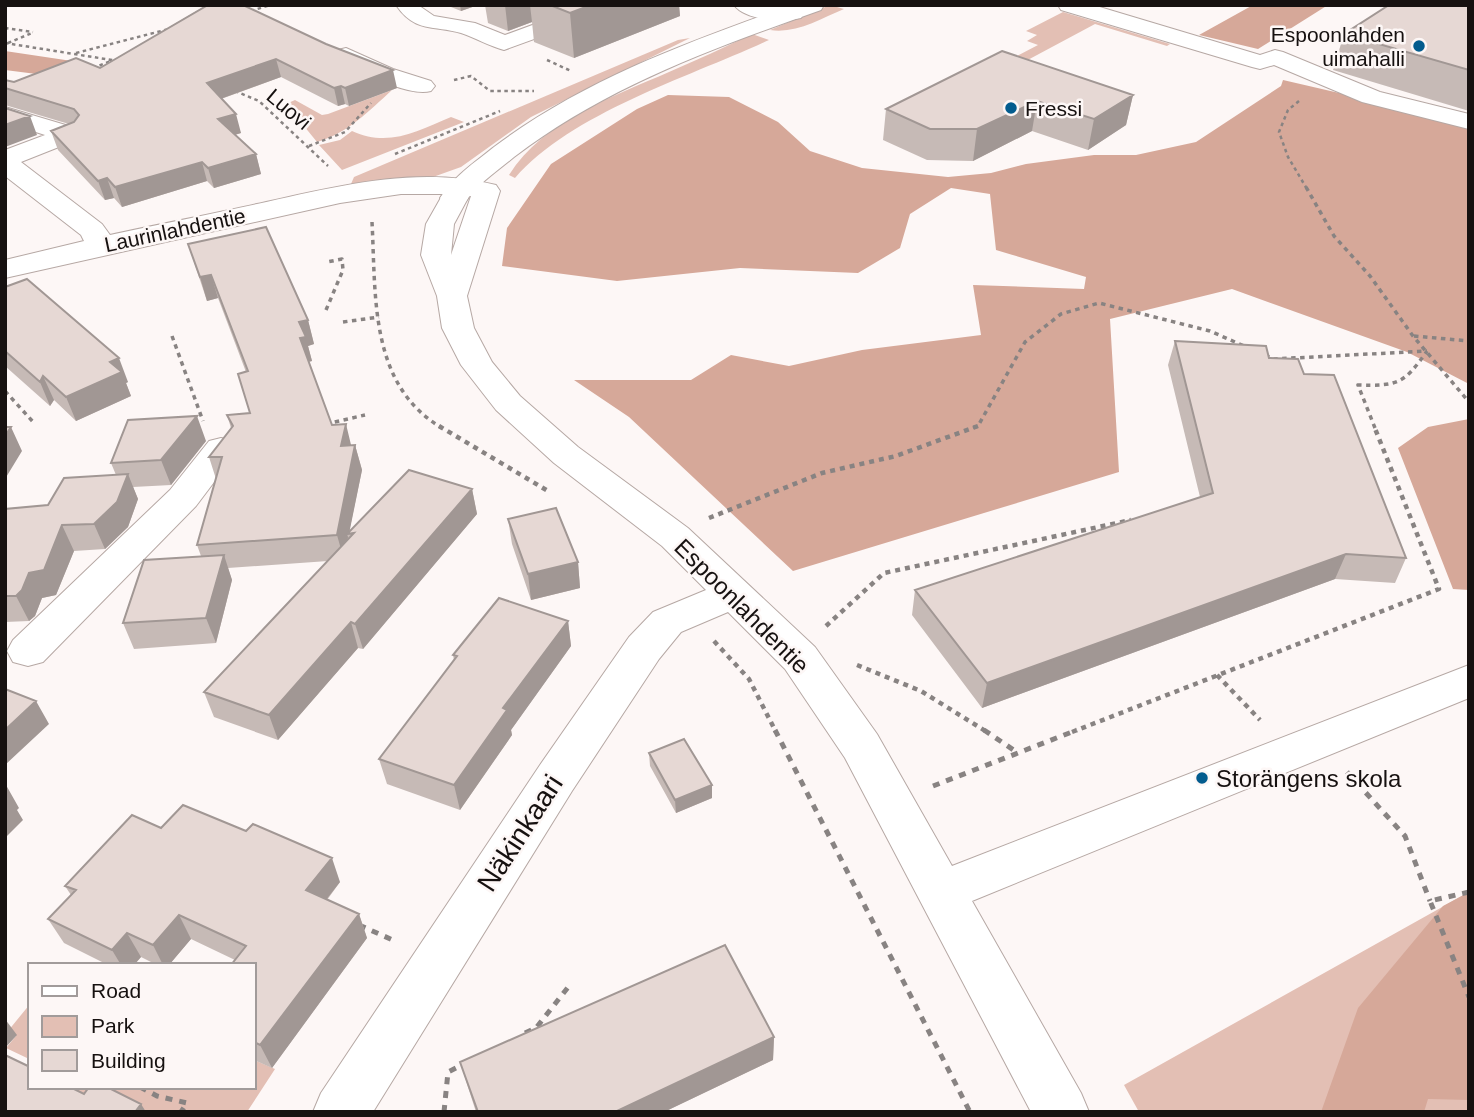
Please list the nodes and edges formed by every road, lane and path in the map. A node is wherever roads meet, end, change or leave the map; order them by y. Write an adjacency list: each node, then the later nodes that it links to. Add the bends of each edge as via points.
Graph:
1 (270, 5): 6 (path)
2 (407, 5): 8 (street, via 412,15)
3 (584, 5): 8 (street, via 595,9 504,43)
4 (1069, 5): 16 (street)
5 (779, 8): 13 (street, Espoonlahdentie); 13 (street, Espoonlahdentie, via 734,22)
6 (250, 12)
7 (488, 12): 8 (street)
8 (451, 25)
9 (5, 28): 11 (path, via 33,32)
10 (173, 28): 14 (path)
11 (6, 43): 14 (path)
12 (323, 45): 20 (street)
13 (688, 51): 28 (street, Espoonlahdentie, via 580,102 532,131)
14 (73, 54): 15 (path)
15 (113, 60): 17 (path); 18 (path)
16 (1264, 61): 24 (street, via 1275,57 1371,97); 35 (path, via 1296,74 1308,93 1288,110 1279,132 1288,157 1334,236)
17 (124, 62)
18 (87, 70)
19 (471, 76): 22 (path, via 490,91)
20 (423, 86): 25 (path, via 372,102 352,128)
21 (229, 88): 25 (path, Luovi, via 259,101)
22 (537, 92)
23 (5, 114): 26 (street, via 70,134)
24 (1469, 122)
25 (309, 146): 27 (path, Luovi)
26 (5, 161): 29 (street, via 92,230)
27 (331, 172)
28 (468, 191): 29 (street, Laurinlahdentie, via 393,200 346,196); 49 (street, Espoonlahdentie, via 440,224 436,255 458,328 477,365 508,403 566,455 675,537)
29 (101, 245): 31 (street, Laurinlahdentie)
30 (327, 262): 32 (path, via 341,259 343,270)
31 (5, 269)
32 (326, 310)
33 (379, 317): 34 (path)
34 (343, 322)
35 (1413, 336): 37 (path); 39 (path)
36 (172, 337): 46 (path, via 207,433)
37 (1469, 341)
38 (1249, 348): 47 (path, via 1210,331 1099,303 1061,314 1025,342 978,426 896,456 822,473)
39 (1427, 351): 40 (path, via 1274,359); 42 (path); 53 (path, via 1406,382 1358,386 1439,589)
40 (1261, 353)
41 (5, 391): 44 (path)
42 (1469, 402)
43 (365, 415): 45 (path)
44 (35, 424)
45 (318, 426)
46 (221, 449): 51 (street, via 183,498)
47 (710, 518)
48 (1136, 519): 50 (path, via 884,573)
49 (735, 593): 58 (street, Espoonlahdentie, via 800,658 861,746); 69 (street, Näkinkaari, via 667,622 644,648)
50 (823, 629)
51 (28, 650)
52 (849, 663): 56 (path, via 893,676 943,701)
53 (1217, 676): 55 (path); 56 (path)
54 (1469, 681): 55 (street)
55 (1304, 746): 58 (street); 60 (path, via 1405,836)
56 (1018, 753): 57 (path)
57 (929, 788)
58 (941, 892): 71 (street, Espoonlahdentie)
59 (1469, 892): 60 (path)
60 (1430, 901): 64 (path)
61 (352, 922): 62 (path)
62 (372, 931)
63 (569, 986): 65 (path, via 536,1028)
64 (1469, 997)
65 (514, 1039)
66 (470, 1060): 70 (path, via 447,1072)
67 (144, 1089): 68 (path, via 187,1103)
68 (181, 1112)
69 (341, 1112)
70 (444, 1112)
71 (1061, 1112)

